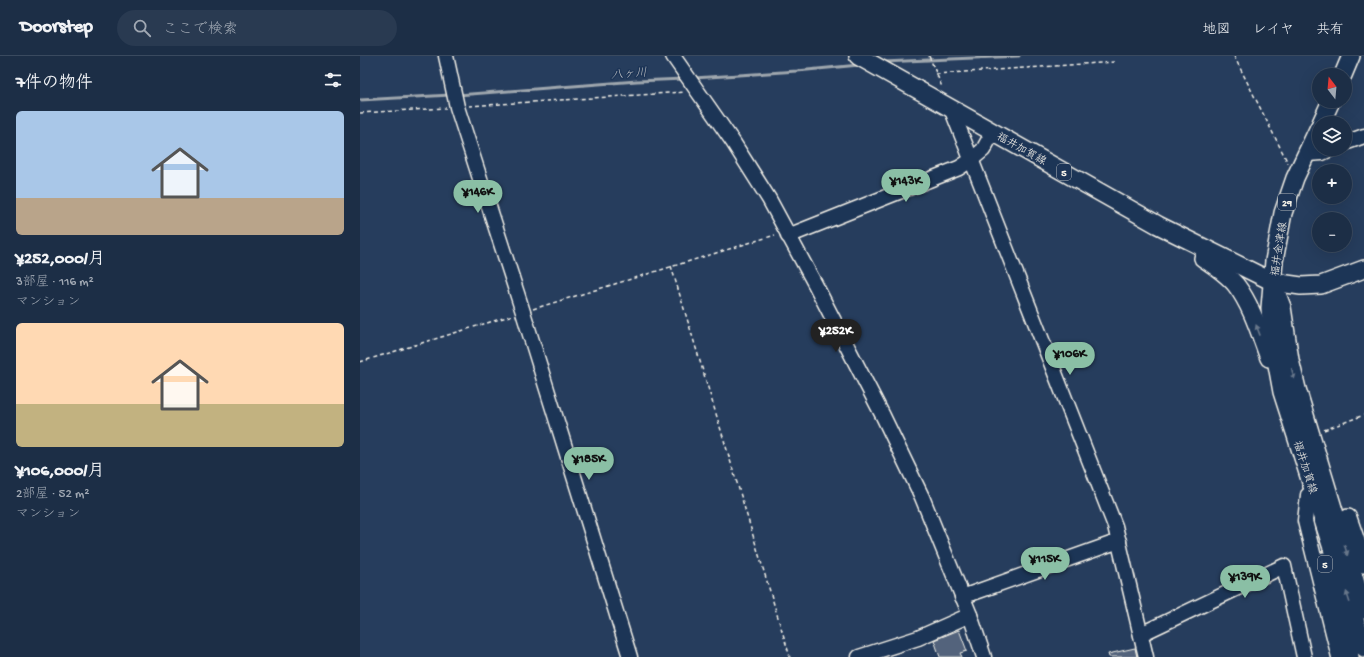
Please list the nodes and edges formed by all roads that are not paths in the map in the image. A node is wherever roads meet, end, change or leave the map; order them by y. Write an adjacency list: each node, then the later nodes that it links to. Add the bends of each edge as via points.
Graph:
1 (446, 56): 28 (street, via 457,107)
2 (673, 56): 15 (street, via 753,174)
3 (858, 56): 6 (main road, 福井加賀線 / 5)
4 (1352, 56): 5 (main road)
5 (1346, 68)
6 (951, 108): 7 (main road, 福井加賀線 / 5); 13 (street)
7 (993, 132): 13 (street, via 983,150); 14 (main road, 福井加賀線 / 5)
8 (1364, 136): 9 (street)
9 (1352, 140)
10 (1312, 143): 11 (main road, 福井金津線 / 29)
11 (1307, 154): 12 (street); 17 (main road, 福井金津線 / 29, via 1295,178 1283,214 1274,261)
12 (1312, 154)
13 (971, 160): 15 (street, via 959,168); 21 (street)
14 (1158, 225): 17 (main road, 福井加賀線 / 5); 18 (main road, one-way to 14, via 1248,305 1236,285 1220,269)
15 (787, 234): 23 (street, via 901,453 922,497)
16 (1364, 270): 17 (main road, via 1321,285 1301,286)
17 (1273, 282): 18 (main road, 福井加賀線 / 5, via 1270,308); 19 (main road, 福井加賀線 / 5, one-way to 19, via 1282,307 1290,360 1311,436)
18 (1282, 392): 19 (main road, 福井加賀線 / 5)
19 (1312, 464): 20 (main road, 5); 22 (main road, 5, via 1335,486); 24 (main road, 福井加賀線 / 5, one-way to 24); 27 (main road, 福井加賀線 / 5, one-way to 19)
20 (1308, 495): 33 (street, via 1305,521); 34 (main road, 5, via 1311,517)
21 (1119, 541): 23 (street); 26 (street)
22 (1364, 564)
23 (962, 597): 25 (street)
24 (1364, 610)
25 (970, 615): 29 (street, via 918,638); 30 (street)
26 (1141, 634): 31 (street); 32 (street, via 1284,566)
27 (1364, 648)
28 (630, 657)
29 (859, 657)
30 (984, 657)
31 (1146, 657)
32 (1304, 657)
33 (1339, 657)
34 (1350, 657)

